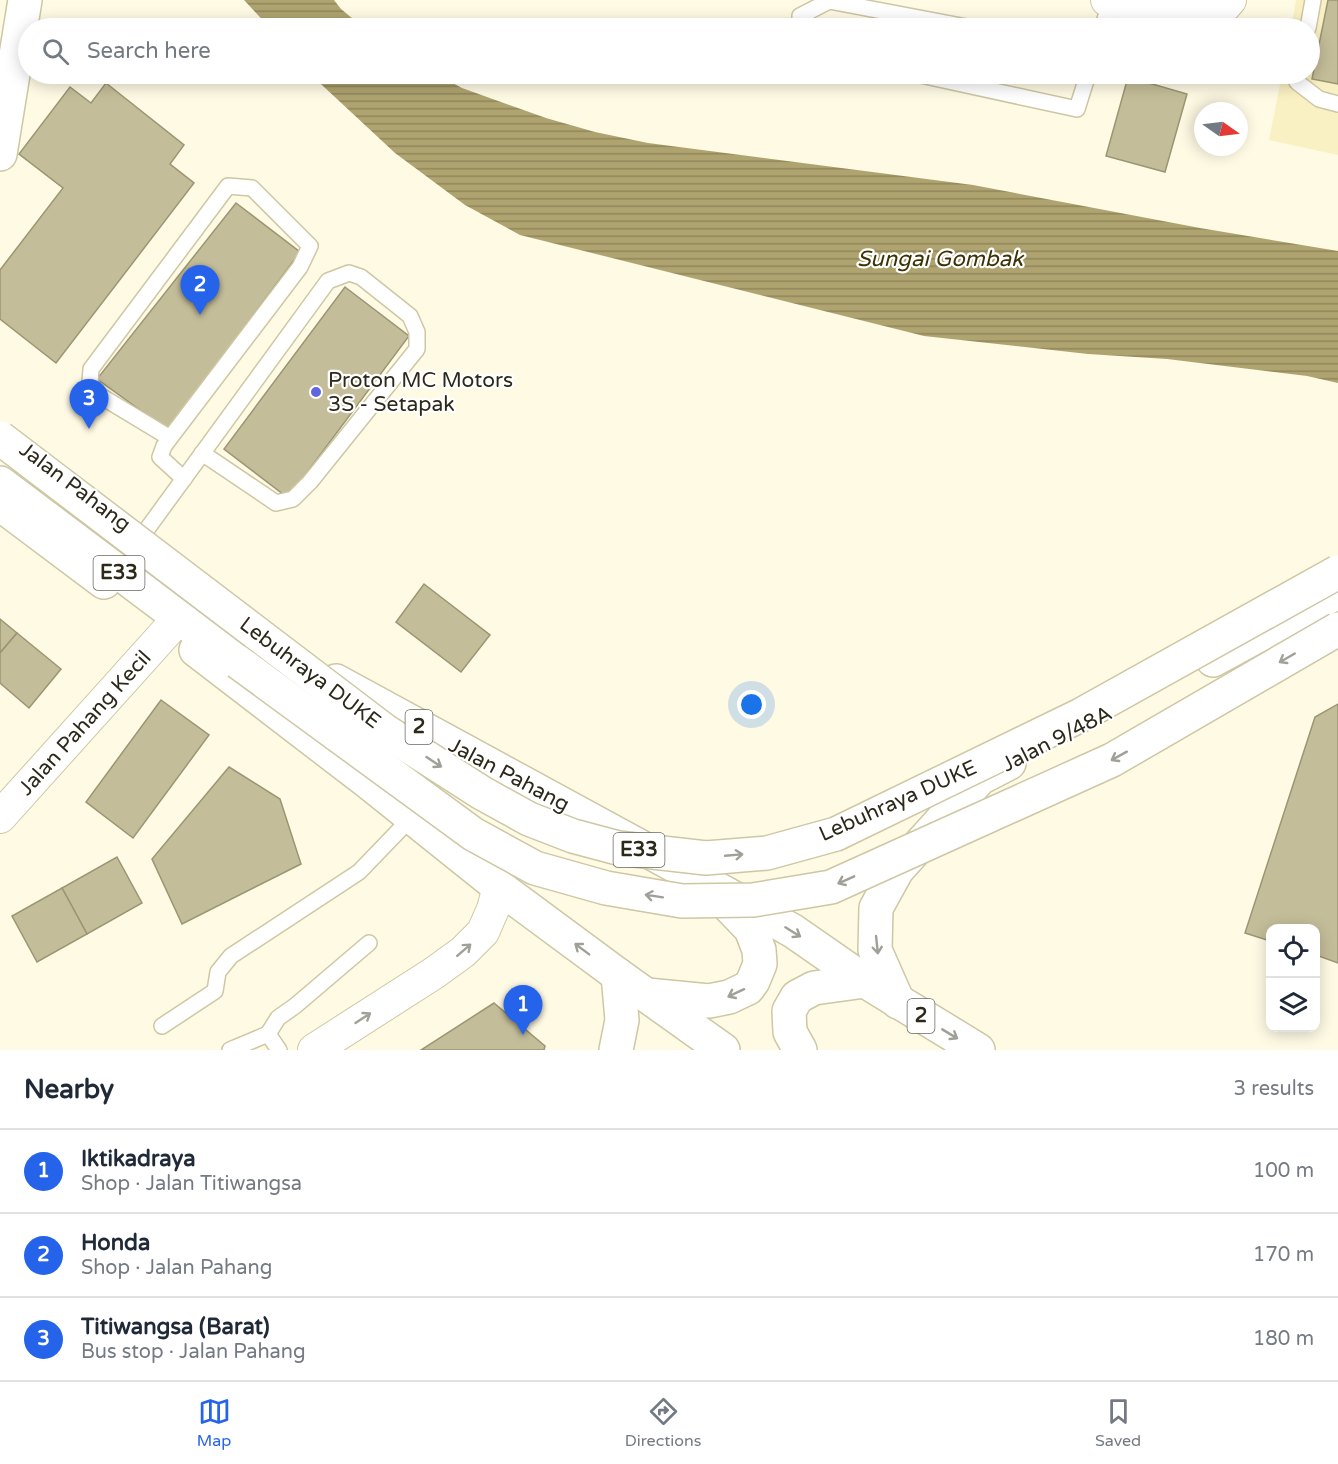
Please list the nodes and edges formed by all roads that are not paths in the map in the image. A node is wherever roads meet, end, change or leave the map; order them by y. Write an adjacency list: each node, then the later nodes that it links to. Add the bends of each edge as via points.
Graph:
1 (19, 0): 11 (main road)
2 (25, 0): 6 (main road)
3 (1230, 0): 5 (street, via 1223,8 1176,15)
4 (1313, 0): 9 (lane)
5 (1107, 10)
6 (22, 18)
7 (800, 18): 8 (lane, via 830,1)
8 (919, 18)
9 (1310, 18)
10 (18, 43): 16 (main road)
11 (0, 64)
12 (962, 84): 13 (lane, via 1077,109)
13 (1085, 84)
14 (1300, 84): 15 (lane, via 1319,99)
15 (1338, 104)
16 (0, 154)
17 (0, 431): 24 (main road, Jalan Pahang / 2)
18 (0, 438): 25 (main road, Lebuhraya DUKE / E33, one-way to 25, bridge, via 385,731 482,793 529,819 573,836 618,848 706,858 767,852 836,834 1081,715)
19 (170, 438): 19 (lane, via 300,267 310,246 252,188 228,186 91,369 94,392); 21 (lane, via 160,457)
20 (202, 453): 20 (lane, via 328,281 349,273 360,277 410,316 417,332 417,349 293,499 276,503); 21 (lane)
21 (184, 478): 24 (lane)
22 (0, 483): 27 (main road, Lebuhraya DUKE / E33, one-way to 22, bridge, via 1112,760 831,887 753,900 682,901 606,888 535,868 473,834)
23 (0, 504): 28 (main road)
24 (142, 536): 31 (main road, Jalan Pahang / 2, via 341,684)
25 (1338, 572)
26 (1338, 592): 37 (main road, Jalan 9/48A, one-way to 37, via 980,778 897,870 876,908 875,950)
27 (1338, 628)
28 (169, 629): 29 (street, Jalan Pahang Kecil); 30 (main road)
29 (0, 817)
30 (412, 817): 32 (main road); 38 (lane, via 359,872 231,956 218,972 215,991)
31 (705, 882): 35 (main road, Jalan Pahang / 2, one-way to 35, via 793,932); 36 (main road, one-way to 36, via 751,929 760,964 753,981 748,988 729,997 709,1001)
32 (499, 886): 34 (main road, one-way to 32); 42 (street, one-way to 32, via 463,952 483,932)
33 (369, 944): 39 (lane, via 278,1018)
34 (618, 975): 36 (main road); 43 (main road, via 622,1020)
35 (865, 981): 37 (main road, Jalan Pahang / 2); 45 (main road, via 814,988 798,997 789,1011 789,1021)
36 (646, 995): 44 (main road)
37 (898, 1002): 46 (main road, Jalan Pahang / 2, one-way to 46)
38 (162, 1026)
39 (268, 1034): 40 (lane); 41 (lane)
40 (230, 1050)
41 (279, 1050)
42 (314, 1050)
43 (616, 1050)
44 (723, 1050)
45 (800, 1050)
46 (978, 1050)

